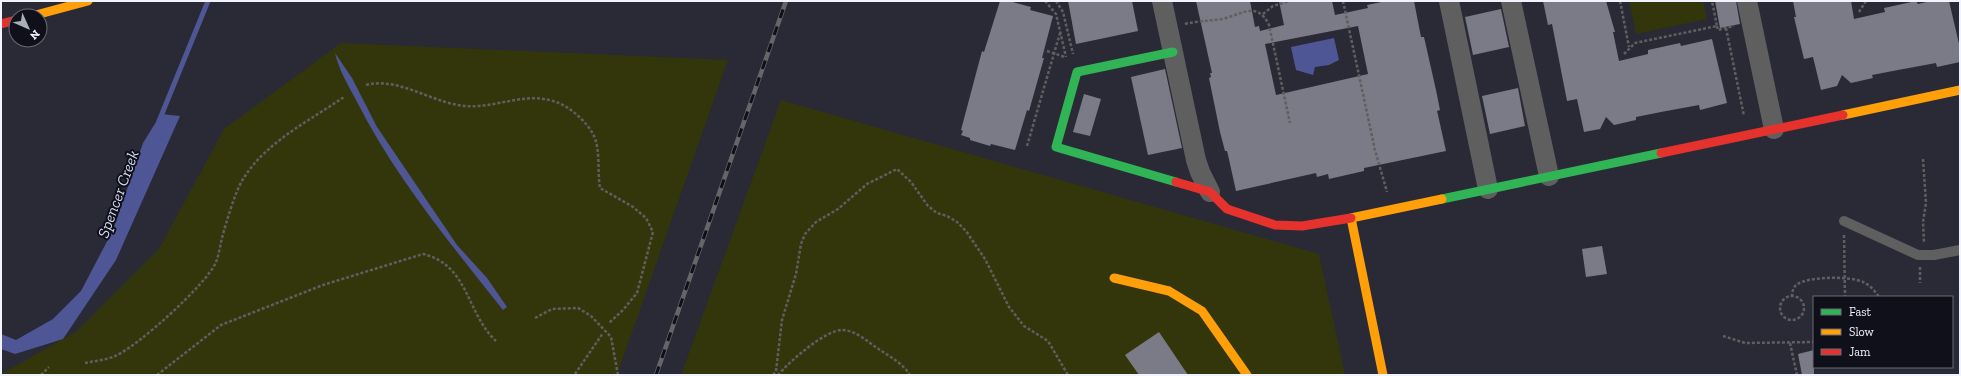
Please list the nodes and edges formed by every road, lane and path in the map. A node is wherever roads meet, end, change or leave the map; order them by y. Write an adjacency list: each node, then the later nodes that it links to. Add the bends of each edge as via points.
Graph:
1 (88, 1): 13 (main road)
2 (1045, 1): 18 (path, via 1056,14)
3 (1056, 1): 25 (path, via 1063,12)
4 (1162, 1): 16 (street)
5 (1290, 1): 15 (path, via 1273,6)
6 (1343, 1): 38 (path, via 1375,150)
7 (1449, 1): 36 (street)
8 (1511, 1): 35 (street)
9 (1620, 1): 19 (path)
10 (1712, 1): 19 (path, via 1717,26 1635,43)
11 (1747, 1): 31 (street)
12 (1866, 1): 14 (path)
13 (48, 12)
14 (1859, 12)
15 (1262, 14): 16 (path, via 1256,10 1246,11 1224,19 1204,20); 30 (path, via 1269,25)
16 (1168, 28): 21 (street)
17 (1726, 28): 32 (path)
18 (1060, 33): 22 (path); 24 (path)
19 (1629, 47): 23 (path)
20 (1047, 51): 22 (path)
21 (1173, 52): 26 (main road); 37 (street, via 1196,160)
22 (1054, 53): 24 (path); 33 (path)
23 (1624, 54)
24 (1066, 57): 25 (path)
25 (1074, 59): 26 (path)
26 (1078, 72): 37 (main road, via 1056,146)
27 (366, 85): 50 (path, via 376,83 403,88 457,105 473,107 528,98 550,99 575,112 593,134 600,188 646,218 653,232 637,293)
28 (1960, 90): 31 (main road)
29 (344, 97): 56 (path, via 284,137 259,158 243,179 222,236 216,262 187,298 129,348 114,356)
30 (1290, 123)
31 (1774, 129): 32 (main road)
32 (1748, 134): 35 (main road)
33 (1028, 146)
34 (1923, 159): 42 (path, via 1926,202)
35 (1549, 176): 36 (main road)
36 (1488, 189): 38 (main road)
37 (1210, 192): 39 (main road, via 1227,209 1275,226 1307,226)
38 (1393, 209): 39 (main road)
39 (1351, 218): 67 (main road)
40 (1844, 221): 42 (lane); 44 (path)
41 (1960, 250): 42 (lane)
42 (1921, 256): 45 (path)
43 (1114, 278): 66 (main road, via 1169,291 1202,311)
44 (1845, 279): 46 (path); 47 (path, via 1864,282); 48 (path, via 1808,280 1795,286)
45 (1920, 283)
46 (1845, 296)
47 (1878, 296)
48 (1792, 297): 48 (path, via 1783,300 1780,308 1783,316 1791,320 1801,316 1803,308 1799,299)
49 (535, 318): 61 (path, via 552,309 578,308 590,316 611,337)
50 (609, 323)
51 (602, 333): 58 (path)
52 (1723, 336): 55 (path, via 1745,343)
53 (496, 341): 60 (path, via 488,333 463,284 449,267 435,257 423,254 323,285 221,325)
54 (1813, 342): 55 (path)
55 (1790, 343): 68 (path)
56 (85, 363)
57 (49, 367): 59 (path)
58 (575, 374)
59 (41, 375)
60 (157, 375)
61 (618, 375)
62 (773, 375): 65 (path, via 776,371 782,320 805,234 816,222 838,209 867,184 897,169 911,182 928,206 957,222 966,231 985,259 1009,307 1024,326 1048,342)
63 (778, 375): 64 (path, via 830,332 842,330 854,333 874,346 906,368)
64 (910, 375)
65 (1068, 375)
66 (1247, 375)
67 (1383, 375)
68 (1797, 375)

